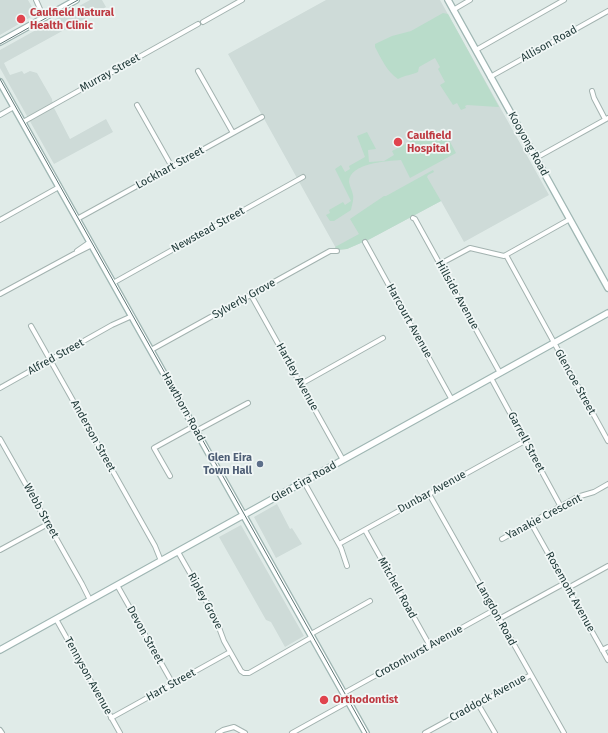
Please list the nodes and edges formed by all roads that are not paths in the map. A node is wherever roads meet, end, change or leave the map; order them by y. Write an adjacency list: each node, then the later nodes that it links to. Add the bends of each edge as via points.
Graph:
1 (76, 0): 9 (main road)
2 (242, 0): 10 (street)
3 (448, 0): 7 (main road, Kooyong Road)
4 (470, 0): 7 (street)
5 (564, 0): 13 (street)
6 (37, 2): 9 (street)
7 (453, 10): 13 (main road, Kooyong Road)
8 (608, 11): 15 (street, Allison Road)
9 (45, 17): 12 (main road)
10 (203, 22)
11 (198, 24): 23 (street, Murray Street)
12 (0, 42)
13 (476, 50): 15 (main road, Kooyong Road)
14 (198, 71): 24 (street)
15 (490, 76): 25 (main road, Kooyong Road)
16 (0, 82): 19 (main road, Hawthorn Road)
17 (592, 91): 22 (street)
18 (137, 105): 26 (street)
19 (14, 107): 20 (street); 23 (main road, Hawthorn Road)
20 (0, 115)
21 (262, 117): 24 (street, Lockhart Street)
22 (607, 118): 25 (street)
23 (23, 122): 28 (main road, Hawthorn Road)
24 (233, 133): 26 (street, Lockhart Street)
25 (536, 158): 31 (main road, Kooyong Road)
26 (172, 167): 30 (street, Lockhart Street)
27 (303, 177): 38 (street, Newstead Street)
28 (59, 187): 30 (main road, Hawthorn Road); 32 (street)
29 (413, 218): 37 (street, Hillside Avenue)
30 (77, 219): 34 (main road, Hawthorn Road)
31 (570, 219): 36 (street); 39 (main road, Kooyong Road)
32 (0, 220)
33 (365, 242): 53 (street, Harcourt Avenue)
34 (91, 244): 38 (main road, Hawthorn Road); 40 (street)
35 (337, 251): 41 (street, Sylverly Grove, via 330,251)
36 (506, 255): 37 (street, via 470,248); 46 (street, Glencoe Street)
37 (440, 264): 49 (street, Hillside Avenue)
38 (113, 283): 43 (main road, Hawthorn Road)
39 (608, 288)
40 (0, 294)
41 (251, 295): 47 (street, Sylverly Grove); 51 (street, Hartley Avenue)
42 (608, 313): 46 (main road, Glen Eira Road)
43 (131, 315): 47 (main road, Hawthorn Road); 48 (street, Alfred Street)
44 (31, 326): 48 (street, Anderson Street)
45 (383, 338): 51 (street)
46 (554, 343): 49 (main road, Glen Eira Road); 58 (street, Glencoe Street)
47 (151, 350): 55 (main road, Hawthorn Road)
48 (50, 360): 52 (street, Alfred Street); 74 (street, Anderson Street)
49 (500, 373): 50 (main road, Glen Eira Road)
50 (491, 378): 53 (main road, Glen Eira Road); 57 (street, Garrell Street)
51 (300, 384): 60 (street, Hartley Avenue)
52 (0, 388)
53 (452, 400): 60 (main road, Glen Eira Road)
54 (248, 403): 55 (street)
55 (195, 428): 61 (street, via 154,448); 66 (main road, Hawthorn Road)
56 (0, 438): 59 (street, Webb Street)
57 (525, 441): 64 (street, Dunbar Avenue); 65 (street, Garrell Street)
58 (608, 441)
59 (2, 446): 68 (street, Webb Street)
60 (343, 460): 62 (main road, Glen Eira Road)
61 (170, 476)
62 (304, 482): 66 (main road, Glen Eira Road); 71 (street)
63 (608, 484): 65 (street, Yanakie Crescent)
64 (429, 494): 69 (street, Dunbar Avenue); 82 (street, Langdon Road)
65 (561, 507): 67 (street, Yanakie Crescent)
66 (244, 515): 73 (main road, Glen Eira Road); 85 (main road, Hawthorn Road)
67 (531, 523): 70 (street, Yanakie Crescent); 77 (street, Rosemont Avenue)
68 (48, 524): 72 (street); 80 (street, Webb Street)
69 (365, 530): 71 (street, Dunbar Avenue); 86 (street, Mitchell Road)
70 (502, 540)
71 (339, 544): 75 (street)
72 (0, 550)
73 (178, 552): 74 (main road, Glen Eira Road); 90 (street, Ripley Grove, via 215,617)
74 (163, 560): 78 (main road, Glen Eira Road)
75 (347, 566)
76 (608, 566): 79 (street)
77 (565, 583): 79 (street, Rosemont Avenue); 84 (street)
78 (117, 585): 80 (main road, Glen Eira Road); 93 (street, Devon Street)
79 (568, 588): 89 (street, Rosemont Avenue)
80 (91, 600): 83 (main road, Glen Eira Road)
81 (370, 601): 85 (street)
82 (494, 610): 84 (street, Langdon Road); 86 (street, Crotonhurst Avenue)
83 (56, 619): 88 (main road, Glen Eira Road); 97 (street, Tennyson Avenue)
84 (499, 619): 92 (street, Langdon Road)
85 (312, 636): 90 (street, Ripley Grove, via 248,674 241,671); 94 (main road, Hawthorn Road)
86 (430, 646): 94 (street, Crotonhurst Avenue)
87 (608, 647): 89 (street)
88 (0, 650)
89 (602, 650): 91 (street, Rosemont Avenue)
90 (230, 652): 93 (street, Hart Street)
91 (608, 660)
92 (531, 675): 96 (street, Craddock Avenue); 107 (street, Langdon Road)
93 (172, 684): 97 (street, Hart Street)
94 (344, 693): 95 (main road, Hawthorn Road)
95 (348, 702): 103 (street); 104 (main road, Hawthorn Road)
96 (478, 704): 105 (street, Craddock Avenue); 106 (street)
97 (111, 718): 100 (street, Tennyson Avenue)
98 (0, 730): 99 (street)
99 (2, 733)
100 (120, 733)
101 (218, 733): 102 (street, via 234,727)
102 (245, 733)
103 (292, 733)
104 (366, 733)
105 (425, 733)
106 (495, 733)
107 (564, 733)

